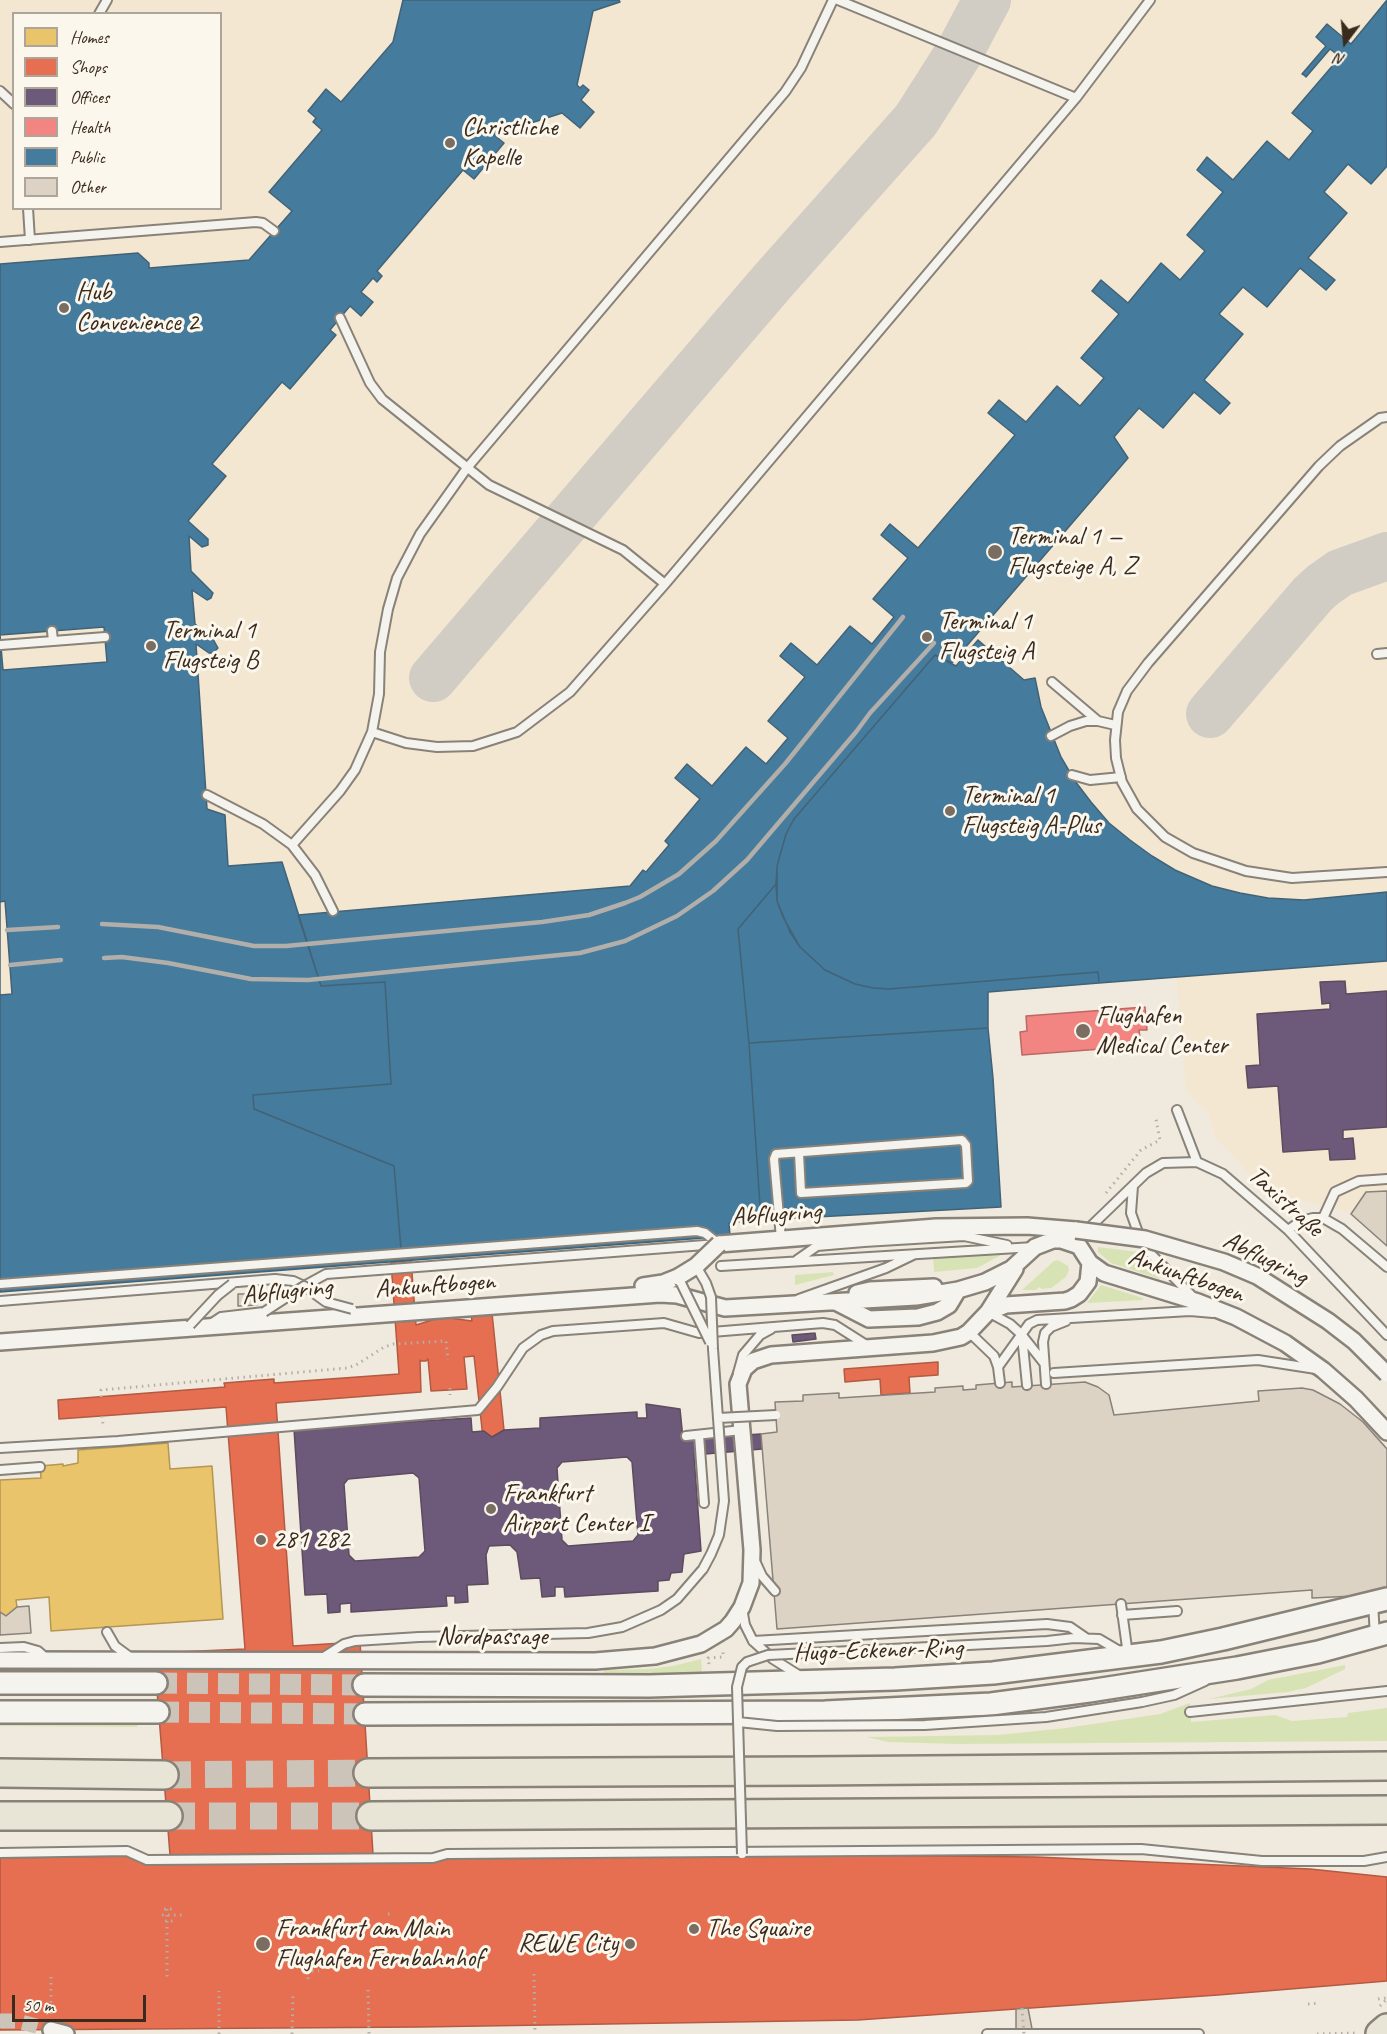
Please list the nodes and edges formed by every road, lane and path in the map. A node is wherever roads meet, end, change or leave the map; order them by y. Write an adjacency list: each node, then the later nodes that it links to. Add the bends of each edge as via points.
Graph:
1 (835, 0): 4 (lane); 12 (lane, via 801,68 784,92)
2 (1150, 0): 4 (lane)
3 (0, 91): 5 (lane)
4 (1076, 98): 13 (lane)
5 (12, 102)
6 (28, 210): 8 (lane)
7 (274, 231): 8 (lane, via 256,222)
8 (30, 240): 9 (lane)
9 (0, 242)
10 (340, 318): 12 (lane, via 370,383 382,399)
11 (1387, 417): 22 (lane, via 1340,446 1290,497 1134,680)
12 (467, 468): 13 (lane, via 489,485 623,550); 23 (lane, via 420,534 397,578 383,632)
13 (665, 584): 23 (lane, via 570,692 517,732 473,746 437,747 406,743)
14 (52, 631): 16 (lane)
15 (105, 637): 16 (lane)
16 (53, 641): 17 (lane)
17 (1, 645)
18 (1387, 653): 19 (lane)
19 (1377, 654)
20 (1052, 682): 21 (lane)
21 (1098, 721): 22 (lane); 24 (lane, via 1070,726)
22 (1115, 725): 26 (lane)
23 (372, 732): 28 (lane, via 355,770)
24 (1052, 736)
25 (1072, 775): 26 (lane, via 1090,780)
26 (1121, 777): 29 (lane, via 1137,809 1155,828 1178,846 1209,860 1292,878)
27 (207, 795): 28 (lane, via 263,824)
28 (292, 845): 30 (lane, via 315,875)
29 (1387, 872)
30 (333, 911)
31 (1177, 1110): 34 (lane)
32 (1156, 1119): 38 (path, via 1160,1140 1141,1150 1100,1199 1094,1208)
33 (799, 1153): 33 (lane, via 801,1193 968,1180 966,1145 962,1140); 40 (lane, via 776,1154 774,1159)
34 (1197, 1161): 36 (lane, via 1163,1163); 39 (lane, Taxistraße, via 1223,1174)
35 (1387, 1179): 37 (lane, via 1359,1181 1335,1192)
36 (1133, 1186): 38 (lane); 57 (lane, via 1131,1213 1140,1238)
37 (1323, 1218): 39 (lane, via 1301,1221); 51 (lane)
38 (1095, 1223): 41 (lane)
39 (1288, 1230): 68 (lane, Taxistraße)
40 (781, 1239): 42 (street, Abflugring); 77 (street, Abflugring, bridge, via 995,1226 1076,1230 1145,1239 1257,1276 1328,1321)
41 (1068, 1241): 44 (street, via 1053,1240); 48 (street, Ankunftbogen, via 1079,1246)
42 (719, 1244): 49 (street, Abflugring, bridge); 53 (lane, via 697,1231); 55 (lane, via 326,1274)
43 (1018, 1247): 44 (lane); 45 (lane); 46 (lane, via 964,1236 904,1239 817,1246)
44 (1035, 1247): 47 (street, Ankunftbogen)
45 (921, 1252): 46 (lane); 58 (lane)
46 (796, 1261): 50 (lane)
47 (1019, 1262): 58 (street, Ankunftbogen, via 993,1279 916,1298); 60 (street)
48 (1090, 1263): 57 (street, Ankunftbogen, via 1104,1273); 60 (street, via 1088,1282 1071,1299 1006,1305)
49 (696, 1266): 52 (street, Abflugring, bridge); 71 (lane, bridge, via 711,1297)
50 (721, 1266)
51 (1387, 1267)
52 (678, 1278): 59 (street, Abflugring, via 601,1290); 71 (lane, bridge)
53 (0, 1284)
54 (232, 1284): 55 (lane, via 275,1279); 56 (lane); 64 (lane, bridge)
55 (304, 1286): 59 (lane, bridge, via 326,1302); 63 (lane, bridge, via 264,1312 221,1317)
56 (0, 1301)
57 (1198, 1302): 61 (street, Ankunftbogen)
58 (786, 1304): 69 (street, Ankunftbogen, via 725,1308 660,1294)
59 (352, 1309): 63 (street, Abflugring)
60 (988, 1312): 66 (street); 67 (lane)
61 (1236, 1317): 62 (lane, via 1190,1311); 75 (street, Ankunftbogen, via 1285,1342)
62 (1073, 1319): 67 (lane, via 1032,1322); 73 (lane, via 1045,1333)
63 (212, 1323): 64 (street, Abflugring)
64 (190, 1325): 69 (street, Abflugring)
65 (778, 1327): 70 (lane, via 835,1325); 79 (lane, via 760,1335 743,1355 738,1366); 93 (lane, via 699,1333 664,1323 553,1331 523,1348 478,1410)
66 (969, 1332): 70 (street, via 951,1340); 74 (lane, via 994,1356)
67 (1021, 1335): 73 (lane); 74 (lane); 81 (lane)
68 (1387, 1335)
69 (0, 1341)
70 (872, 1348): 79 (street, via 760,1357 744,1369)
71 (713, 1349): 87 (lane, bridge)
72 (447, 1360): 84 (path, via 446,1341 394,1344 347,1368 101,1390)
73 (1044, 1365): 80 (lane)
74 (998, 1368): 78 (lane)
75 (1323, 1370): 76 (lane, via 1257,1360); 90 (street, Ankunftbogen)
76 (1054, 1373)
77 (1387, 1374)
78 (1000, 1383)
79 (738, 1384): 89 (street, Nordpassage)
80 (1046, 1384)
81 (1027, 1386)
82 (450, 1388): 83 (path)
83 (450, 1395)
84 (101, 1396)
85 (776, 1415): 87 (lane, bridge)
86 (102, 1416): 88 (path)
87 (718, 1418): 114 (lane, bridge, via 724,1501 718,1535 693,1581 661,1610 622,1627 588,1633 356,1641)
88 (103, 1425)
89 (742, 1430): 91 (lane); 97 (street, Nordpassage)
90 (1387, 1431)
91 (699, 1435): 92 (lane); 96 (lane)
92 (686, 1436)
93 (0, 1448)
94 (40, 1467): 95 (lane)
95 (0, 1470)
96 (704, 1503)
97 (752, 1550): 98 (lane, via 758,1569); 101 (street, Nordpassage, via 750,1583)
98 (775, 1591)
99 (1378, 1598): 105 (lane); 109 (street, Hugo-Eckener-Ring, via 1223,1639)
100 (1120, 1604): 103 (lane)
101 (742, 1607): 107 (lane); 114 (street, Nordpassage, via 714,1637 690,1648 655,1656 595,1661)
102 (1177, 1611): 103 (lane)
103 (1122, 1615): 109 (lane)
104 (107, 1632): 113 (lane, via 124,1655)
105 (1381, 1635): 116 (street)
106 (1086, 1638): 107 (lane, via 1070,1627 1047,1624); 109 (lane, via 1099,1640); 126 (lane, bridge, via 754,1658 738,1676)
107 (753, 1641): 117 (lane)
108 (0, 1648): 112 (lane, via 24,1647 38,1651)
109 (1128, 1656): 117 (street, Hugo-Eckener-Ring, via 993,1673)
110 (723, 1657): 115 (path, via 708,1658 709,1664)
111 (0, 1660): 112 (street, Nordpassage)
112 (48, 1660): 113 (street, Nordpassage)
113 (137, 1660): 114 (street, Nordpassage)
114 (319, 1660)
115 (718, 1664)
116 (1237, 1668): 125 (street, via 992,1704 897,1710); 126 (lane, bridge, via 1174,1695 1046,1717 925,1725 777,1726)
117 (808, 1681): 120 (street, Hugo-Eckener-Ring, via 649,1686)
118 (0, 1683): 119 (street)
119 (156, 1683)
120 (364, 1685)
121 (1387, 1690): 124 (lane)
122 (0, 1712): 123 (street)
123 (158, 1712)
124 (1190, 1712)
125 (365, 1714)
126 (738, 1722): 136 (lane, bridge)
127 (1387, 1766): 129 (highway)
128 (0, 1773): 130 (highway)
129 (368, 1773)
130 (164, 1775)
131 (1387, 1810): 134 (highway)
132 (0, 1816): 133 (highway)
133 (168, 1816)
134 (371, 1816)
135 (0, 1853): 137 (lane, via 127,1851 147,1860 159,1860 1141,1849 1262,1861 1364,1861)
136 (742, 1854)
137 (1387, 1857)
138 (174, 1909): 139 (path, via 166,1909)
139 (164, 1915): 140 (path); 141 (path)
140 (184, 1915)
141 (166, 1921): 142 (path); 146 (path)
142 (174, 1921)
143 (319, 1971): 147 (path, via 308,1971)
144 (534, 1974): 161 (path)
145 (51, 1977): 156 (path)
146 (167, 1977)
147 (308, 1979)
148 (368, 1990): 160 (path)
149 (219, 1991): 158 (path)
150 (293, 1993): 159 (path)
151 (1378, 1998): 152 (path)
152 (1387, 1998)
153 (1320, 2003): 154 (path)
154 (1308, 2004)
155 (1022, 2008): 163 (path, bridge)
156 (59, 2032)
157 (1378, 2032): 166 (path)
158 (219, 2034)
159 (292, 2034)
160 (369, 2034)
161 (535, 2034)
162 (987, 2034): 164 (lane)
163 (1024, 2034)
164 (1199, 2034)
165 (1317, 2034): 166 (path)
166 (1327, 2034)

